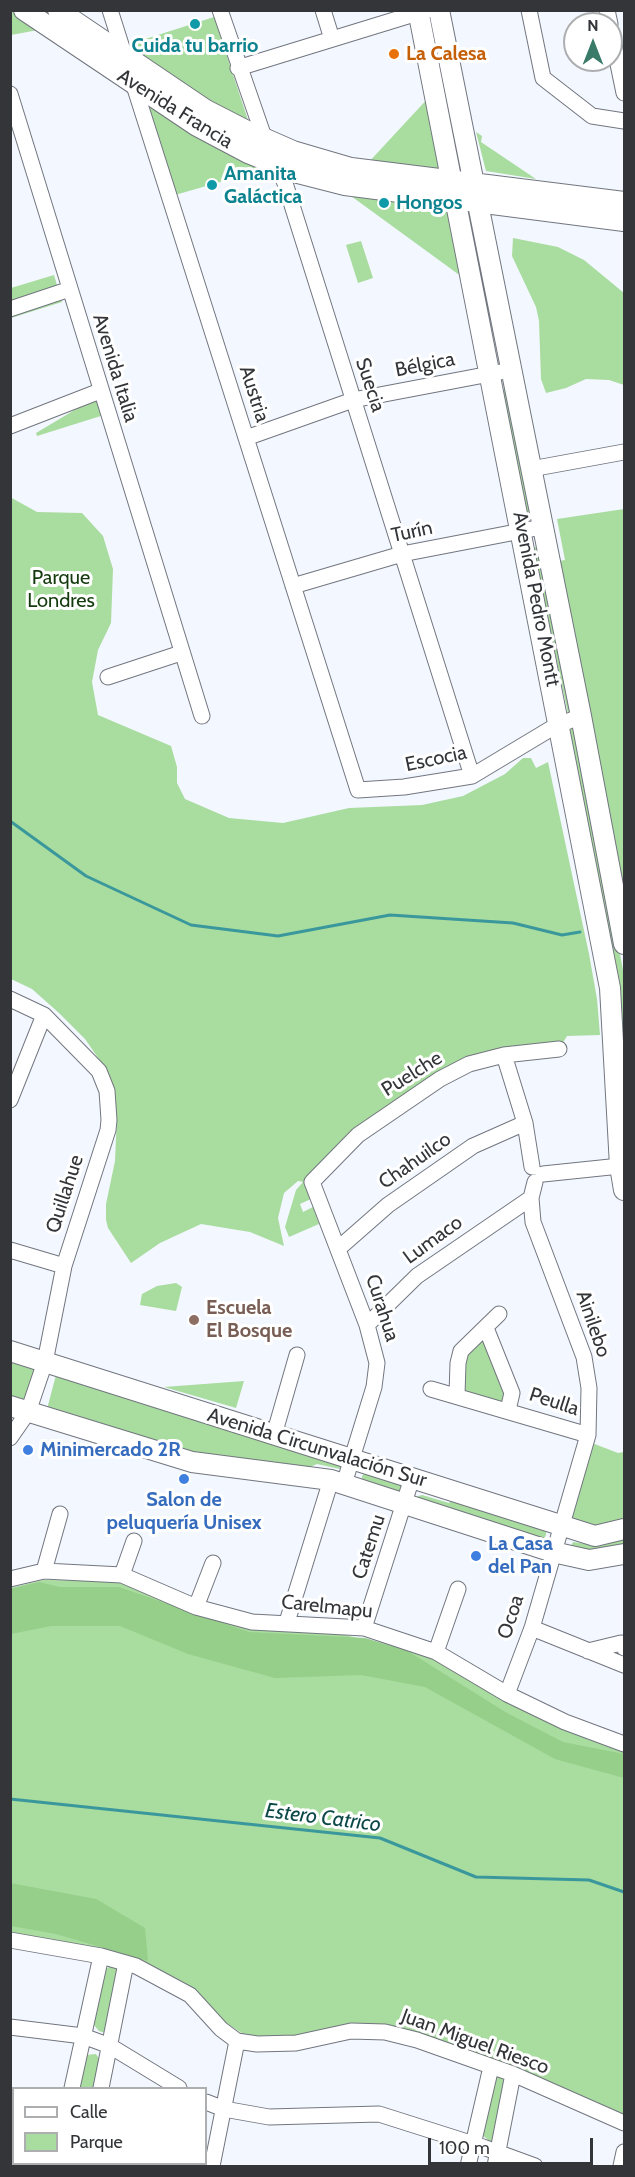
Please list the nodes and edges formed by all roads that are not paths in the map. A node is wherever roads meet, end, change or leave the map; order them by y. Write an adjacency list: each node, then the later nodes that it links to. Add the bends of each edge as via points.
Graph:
1 (24, 10): 13 (main road, Avenida Francia)
2 (58, 10): 10 (main road, Avenida Francia)
3 (110, 10): 10 (street, Austria)
4 (220, 10): 11 (street, Suecia)
5 (323, 10): 9 (street)
6 (439, 10): 20 (main road, Avenida Pedro Montt)
7 (529, 10): 16 (street, via 543,78 592,116)
8 (421, 11): 9 (street); 19 (main road, Avenida Pedro Montt)
9 (332, 39): 11 (street)
10 (126, 57): 13 (street, Austria); 17 (main road, Avenida Francia, via 206,110)
11 (238, 68): 17 (street, Suecia)
12 (620, 72): 14 (street)
13 (135, 85): 18 (main road, Avenida Francia, via 196,126); 30 (street, Austria)
14 (624, 93)
15 (10, 94): 23 (street, Avenida Italia)
16 (624, 121)
17 (265, 140): 18 (street, Suecia); 19 (main road, Avenida Francia, via 351,168)
18 (275, 164): 19 (main road, Avenida Francia, via 345,185); 28 (street, Suecia, via 285,183)
19 (453, 190): 20 (main road, Avenida Francia); 26 (main road, Avenida Pedro Montt)
20 (475, 193): 21 (main road, Avenida Francia); 22 (main road, Avenida Francia); 25 (main road, Avenida Pedro Montt)
21 (624, 202)
22 (624, 221)
23 (70, 290): 24 (street); 27 (street, Avenida Italia)
24 (10, 309)
25 (511, 370): 26 (street, Bélgica); 32 (main road, Avenida Pedro Montt)
26 (490, 374): 28 (street, Bélgica); 34 (main road, Avenida Pedro Montt)
27 (100, 391): 29 (street); 37 (street, Avenida Italia)
28 (353, 400): 30 (street, Bélgica); 35 (street, Suecia)
29 (10, 426)
30 (246, 438): 36 (street, Austria)
31 (624, 452): 32 (street)
32 (531, 469): 33 (main road, Avenida Pedro Montt)
33 (542, 527): 34 (street, Turín); 40 (main road, Avenida Pedro Montt)
34 (522, 531): 35 (street, Turín); 41 (main road, Avenida Pedro Montt)
35 (402, 554): 36 (street, Turín); 42 (street, Suecia)
36 (293, 586): 43 (street, Austria)
37 (181, 653): 38 (street); 39 (street, Avenida Italia)
38 (108, 677)
39 (202, 716)
40 (581, 716): 41 (street, Escocia); 44 (main road, Avenida Pedro Montt)
41 (560, 724): 42 (street, Escocia); 50 (main road, Avenida Pedro Montt, via 610,988)
42 (472, 776): 43 (street, Escocia, via 404,788)
43 (358, 790)
44 (624, 944)
45 (10, 999): 46 (street, Quillahue)
46 (44, 1015): 49 (street); 61 (street, Quillahue, via 99,1071 108,1100 108,1130)
47 (559, 1049): 48 (street, Puelche)
48 (504, 1055): 51 (street, Ainilebo); 54 (street, Puelche, via 468,1065 423,1089 358,1135)
49 (11, 1097)
50 (621, 1097): 52 (main road, Avenida Pedro Montt)
51 (525, 1123): 53 (street, Ainilebo); 59 (street, Chahuilco, via 473,1146 388,1205)
52 (620, 1166): 53 (street); 55 (main road, Avenida Pedro Montt)
53 (536, 1174): 56 (street, Ainilebo)
54 (312, 1182): 59 (street, Curahua)
55 (624, 1190)
56 (531, 1198): 57 (street, Lumaco); 58 (street, Ainilebo)
57 (508, 1215): 58 (street); 63 (street, Lumaco, via 417,1276)
58 (533, 1222): 73 (street, Ainilebo, via 584,1357 589,1388)
59 (339, 1248): 63 (street, Curahua)
60 (10, 1250): 61 (street)
61 (63, 1266): 67 (street, Quillahue)
62 (499, 1314): 64 (street)
63 (367, 1325): 75 (street, Curahua, via 377,1363)
64 (486, 1328): 69 (street, via 461,1351); 71 (street, Peulla, via 512,1393)
65 (10, 1351): 67 (main road, Avenida Circunvalación Sur)
66 (297, 1355): 72 (street)
67 (45, 1362): 70 (street, Quillahue); 72 (main road, Avenida Circunvalación Sur)
68 (431, 1389): 69 (street, Peulla)
69 (457, 1395): 71 (street, Peulla)
70 (19, 1409): 74 (street, Quillahue); 77 (main road, Avenida Circunvalación Sur, via 192,1462)
71 (508, 1410): 73 (street, Peulla)
72 (274, 1435): 75 (main road, Avenida Circunvalación Sur)
73 (588, 1435): 80 (street, Ainilebo)
74 (10, 1438)
75 (353, 1459): 76 (main road, Avenida Circunvalación Sur); 77 (street, Curahua)
76 (412, 1478): 78 (street, Catemu); 80 (main road, Avenida Circunvalación Sur)
77 (337, 1482): 78 (main road, Avenida Circunvalación Sur); 91 (street, Curahua)
78 (405, 1504): 83 (main road, Avenida Circunvalación Sur); 92 (street, Catemu)
79 (60, 1514): 86 (street)
80 (561, 1525): 81 (main road, Avenida Circunvalación Sur, via 595,1536); 83 (street, Ainilebo)
81 (624, 1529)
82 (134, 1541): 87 (street)
83 (553, 1552): 84 (main road, Avenida Circunvalación Sur, via 589,1560); 93 (street, Ocoa)
84 (624, 1554)
85 (213, 1563): 90 (street)
86 (44, 1571): 87 (street, Carelmapu); 88 (street, Carelmapu)
87 (122, 1575): 90 (street, Carelmapu)
88 (10, 1579)
89 (458, 1589): 96 (street)
90 (196, 1606): 91 (street, Carelmapu, via 252,1622)
91 (287, 1622): 92 (street, Carelmapu)
92 (364, 1628): 96 (street, Carelmapu)
93 (532, 1628): 95 (street); 98 (street, Ocoa)
94 (624, 1648): 95 (street, via 621,1643)
95 (588, 1651): 97 (street)
96 (436, 1652): 98 (street, Carelmapu)
97 (624, 1665)
98 (507, 1694): 99 (street, Carelmapu)
99 (624, 1744)
100 (10, 1940): 101 (street)
101 (101, 1956): 102 (street); 104 (street)
102 (126, 1963): 105 (street, via 190,1995); 106 (street)
103 (10, 2027): 104 (street)
104 (84, 2036): 106 (street); 109 (street)
105 (237, 2041): 107 (street, Juan Miguel Riesco, via 296,2043 351,2031 385,2032); 113 (street)
106 (110, 2046): 110 (street); 111 (street)
107 (491, 2067): 108 (street, Juan Miguel Riesco); 115 (street)
108 (513, 2074): 114 (street, Juan Miguel Riesco); 117 (street)
109 (72, 2087)
110 (102, 2087)
111 (177, 2087)
112 (207, 2102): 113 (street)
113 (224, 2109): 115 (street, via 269,2117 379,2114); 118 (street)
114 (624, 2123)
115 (474, 2144): 117 (street); 119 (street)
116 (624, 2152): 121 (street)
117 (496, 2159): 120 (street)
118 (212, 2166)
119 (468, 2166)
120 (535, 2166)
121 (621, 2166)

